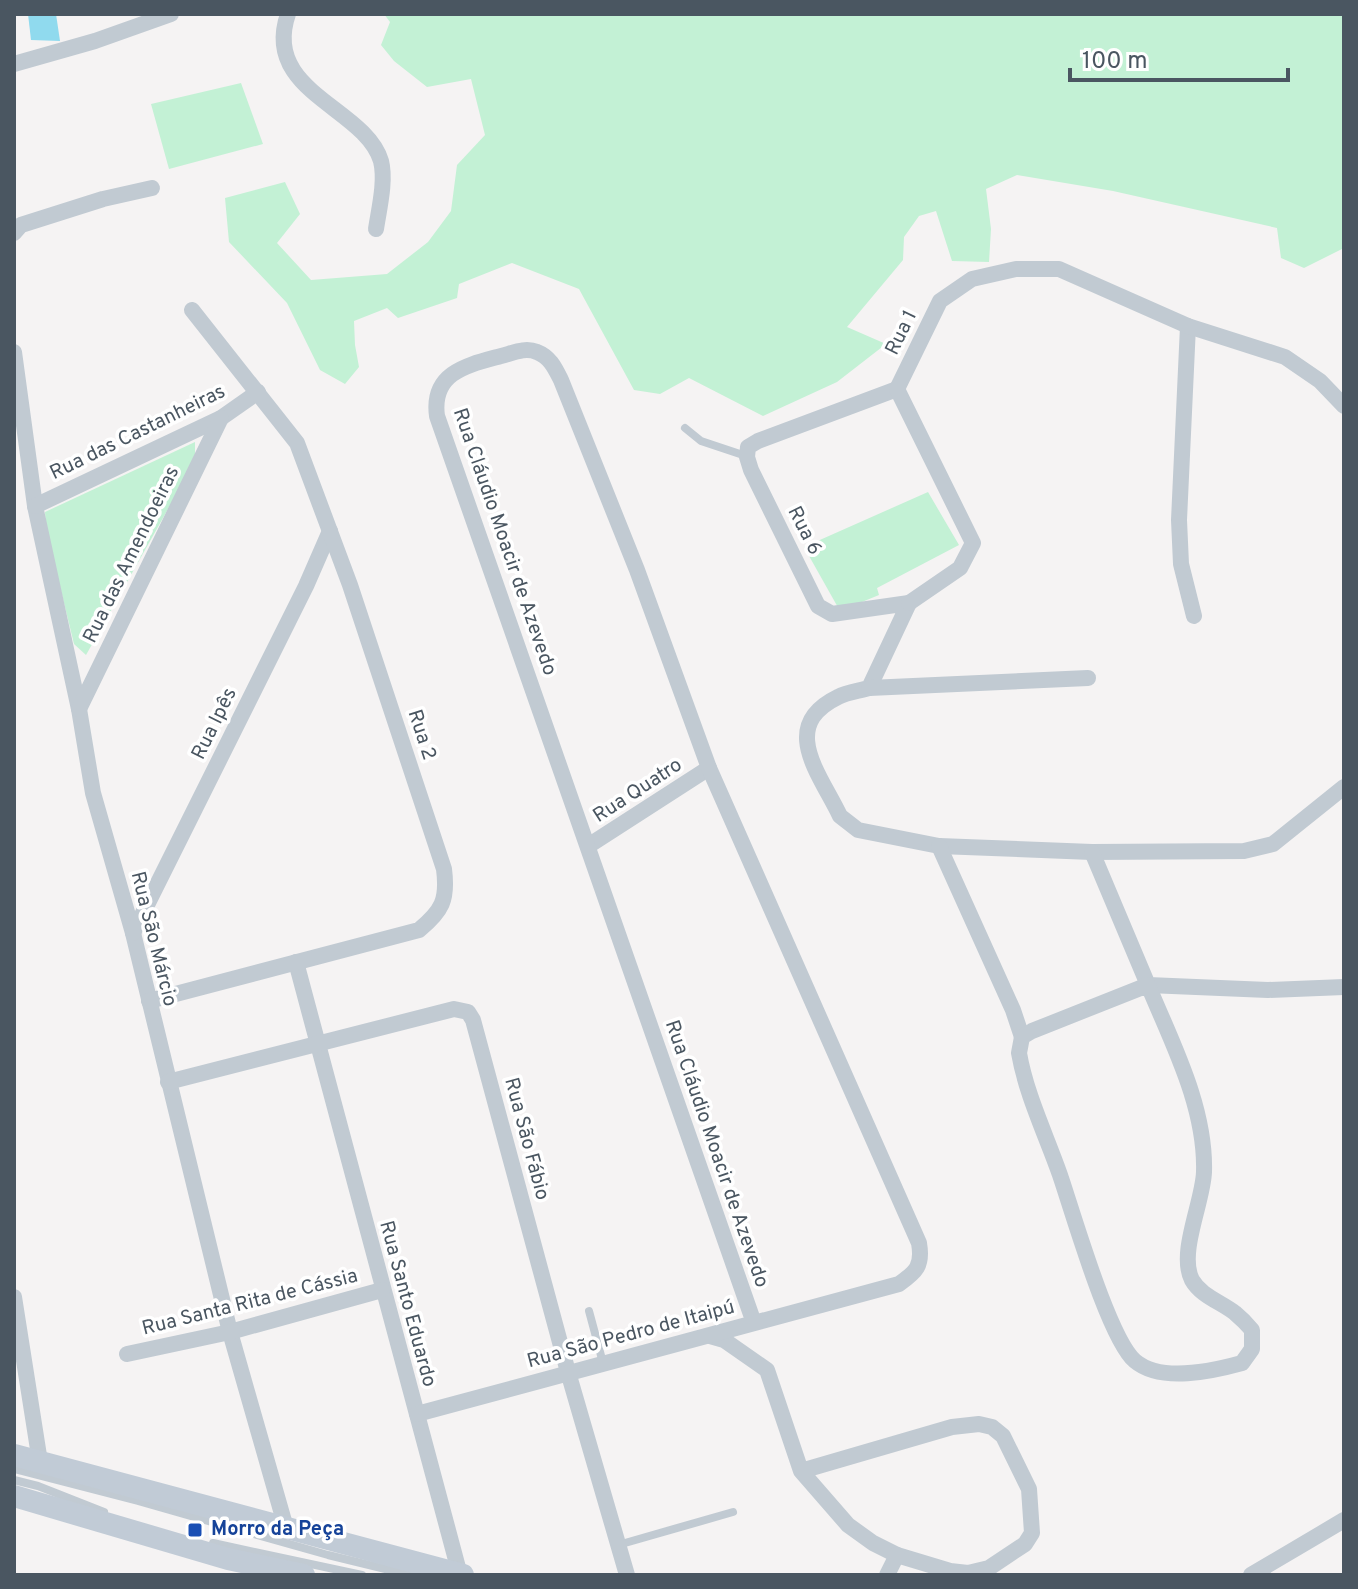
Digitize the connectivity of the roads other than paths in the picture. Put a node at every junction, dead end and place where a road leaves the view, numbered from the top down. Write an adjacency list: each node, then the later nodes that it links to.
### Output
1 (171, 14): 3 (street)
2 (288, 14): 6 (street)
3 (144, 19): 4 (street)
4 (14, 64)
5 (152, 188): 7 (street)
6 (376, 229)
7 (14, 233)
8 (192, 310): 12 (street, Rua 2)
9 (1188, 326): 11 (street, Rua 1); 13 (street, Rua 1); 20 (street)
10 (14, 352): 17 (street, Rua São Márcio)
11 (897, 389): 16 (street); 19 (street)
12 (258, 392): 14 (street, Rua das Castanheiras); 18 (street, Rua 2)
13 (1344, 406)
14 (221, 418): 17 (street, Rua das Castanheiras); 23 (street, Rua das Amendoeiras)
15 (685, 428): 16 (lane)
16 (747, 457): 19 (street, Rua 6)
17 (35, 506): 23 (street, Rua São Márcio)
18 (330, 531): 29 (street, Rua Ipês); 30 (street, Rua 2)
19 (909, 603): 22 (street)
20 (1194, 616)
21 (1088, 678): 22 (street)
22 (869, 688): 27 (street)
23 (79, 709): 29 (street, Rua São Márcio)
24 (709, 768): 26 (street, Rua Quatro); 26 (street, Rua Cláudio Moacir de Azevedo); 37 (street, Rua Cláudio Moacir de Azevedo)
25 (1344, 787): 28 (street)
26 (588, 846): 41 (street, Rua Cláudio Moacir de Azevedo)
27 (939, 846): 28 (street); 34 (street)
28 (1092, 852): 31 (street)
29 (133, 933): 33 (street, Rua São Márcio)
30 (296, 962): 33 (street, Rua 2); 35 (street, Rua Santo Eduardo)
31 (1148, 985): 32 (street); 34 (street); 34 (street)
32 (1344, 987)
33 (149, 1001): 36 (street, Rua São Márcio)
34 (1022, 1037)
35 (316, 1043): 36 (street, Rua São Fábio); 38 (street, Rua Santo Eduardo); 46 (street, Rua São Fábio)
36 (168, 1082): 42 (street, Rua São Márcio)
37 (919, 1243): 41 (street, Rua São Pedro de Itaipú)
38 (382, 1290): 42 (street, Rua Santa Rita de Cássia); 47 (street, Rua Santo Eduardo)
39 (14, 1297): 49 (street)
40 (589, 1311): 45 (lane)
41 (754, 1323): 43 (street, Rua São Pedro de Itaipú)
42 (230, 1332): 44 (street, Rua Santa Rita de Cássia); 56 (street, Rua São Márcio)
43 (710, 1336): 45 (street, Rua São Pedro de Itaipú); 51 (street)
44 (127, 1354)
45 (603, 1363): 46 (street, Rua São Pedro de Itaipú)
46 (568, 1372): 47 (street, Rua São Pedro de Itaipú); 57 (street, Rua São Fábio)
47 (417, 1414): 62 (street, Rua Santo Eduardo)
48 (14, 1455): 49 (main road)
49 (40, 1462): 56 (main road)
50 (14, 1469): 61 (lane)
51 (801, 1471): 58 (street); 58 (street)
52 (14, 1480): 60 (lane)
53 (14, 1496): 59 (main road)
54 (733, 1512): 57 (lane)
55 (1344, 1520): 65 (street)
56 (286, 1528): 62 (main road)
57 (618, 1545): 63 (street, Rua São Fábio)
58 (897, 1555): 64 (street)
59 (304, 1575)
60 (362, 1575)
61 (410, 1575)
62 (461, 1575)
63 (627, 1575)
64 (887, 1575)
65 (1251, 1575)

